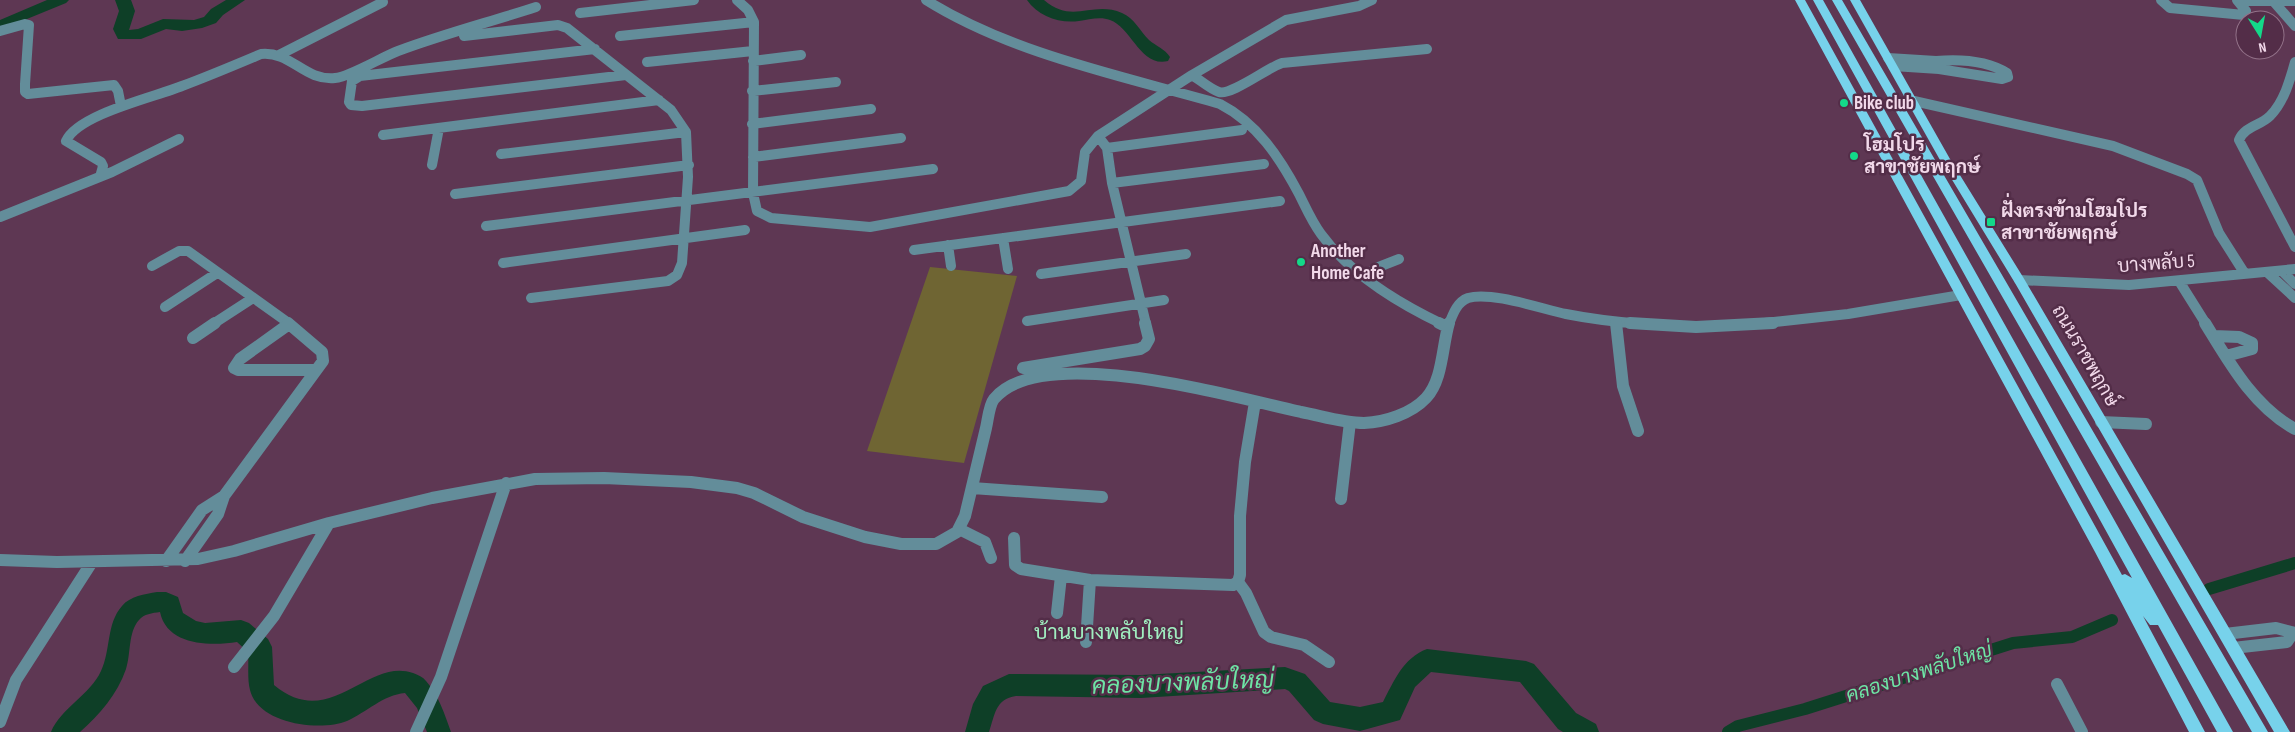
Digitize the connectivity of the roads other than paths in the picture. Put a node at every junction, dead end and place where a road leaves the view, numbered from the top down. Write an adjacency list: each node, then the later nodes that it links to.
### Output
1 (382, 0): 25 (street)
2 (694, 0): 17 (street)
3 (737, 0): 18 (street)
4 (926, 0): 35 (street)
5 (1357, 0): 16 (street)
6 (1372, 0): 16 (street)
7 (1800, 0): 90 (main road)
8 (1818, 0): 135 (main road)
9 (1837, 0): 72 (main road, ถนนราชพฤกษ์)
10 (1855, 0): 29 (main road, ถนนราชพฤกษ์)
11 (2160, 0): 12 (street)
12 (2237, 1): 14 (street)
13 (2295, 1): 14 (street)
14 (2274, 2): 19 (street)
15 (536, 7): 25 (street)
16 (1325, 12): 33 (street)
17 (580, 13)
18 (754, 22): 22 (street); 27 (street)
19 (2295, 26)
20 (0, 31): 39 (street)
21 (460, 36): 23 (street)
22 (620, 36)
23 (595, 49): 32 (street); 32 (street)
24 (1427, 49): 33 (street)
25 (279, 55): 39 (street)
26 (801, 55): 27 (street)
27 (753, 56): 28 (street); 36 (street)
28 (647, 62)
29 (1891, 62): 31 (street); 38 (main road, ถนนราชพฤกษ์)
30 (2295, 62): 66 (street)
31 (1938, 65): 31 (street)
32 (626, 75): 37 (street)
33 (1196, 77): 35 (street)
34 (836, 82): 36 (street)
35 (1169, 90): 48 (street); 86 (street)
36 (752, 91): 41 (street)
37 (659, 100): 42 (street); 44 (street)
38 (1914, 102): 51 (main road, ถนนราชพฤกษ์); 85 (street)
39 (121, 106): 56 (street)
40 (871, 109): 41 (street)
41 (752, 124): 50 (street)
42 (439, 128): 45 (street); 53 (street)
43 (1242, 130): 48 (street)
44 (686, 132): 49 (street); 54 (street)
45 (383, 135)
46 (902, 138): 50 (street)
47 (179, 139): 56 (street)
48 (1100, 142): 57 (street); 58 (street)
49 (501, 154)
50 (752, 157): 58 (street)
51 (1945, 160): 72 (main road); 87 (main road, ถนนราชพฤกษ์)
52 (1264, 164): 57 (street)
53 (432, 165)
54 (689, 165): 59 (street); 60 (street)
55 (932, 169): 58 (street)
56 (100, 177): 62 (street)
57 (1112, 183): 63 (street)
58 (753, 193): 60 (street)
59 (455, 194)
60 (686, 201): 64 (street); 68 (street)
61 (1280, 201): 63 (street)
62 (0, 217)
63 (1121, 222): 67 (street); 75 (street)
64 (486, 226)
65 (745, 230): 68 (street)
66 (2291, 232): 70 (street)
67 (1003, 238): 69 (street); 79 (street)
68 (684, 239): 76 (street); 92 (street)
69 (948, 245): 71 (street); 78 (street)
70 (2295, 248)
71 (914, 250)
72 (1982, 252): 120 (main road, ถนนราชพฤกษ์)
73 (1186, 254): 75 (street)
74 (1399, 259): 86 (street)
75 (1130, 262): 84 (street); 95 (street)
76 (503, 263)
77 (152, 266): 82 (street)
78 (951, 266)
79 (1008, 269)
80 (2295, 269): 81 (street, บางพลับ 5)
81 (2282, 271): 83 (street, บางพลับ 5); 89 (street)
82 (217, 273): 91 (street); 96 (street)
83 (2268, 273): 85 (street, บางพลับ 5); 93 (street)
84 (1041, 274)
85 (2245, 274): 88 (street, บางพลับ 5)
86 (1366, 276): 100 (street)
87 (2019, 280): 88 (street, บางพลับ 5); 108 (main road, ถนนราชพฤกษ์)
88 (2180, 281): 101 (street)
89 (2295, 284)
90 (1961, 295): 98 (street); 121 (main road)
91 (253, 298): 99 (street); 102 (street)
92 (530, 298)
93 (2295, 298)
94 (1164, 300): 95 (street)
95 (1140, 304): 97 (street); 104 (street)
96 (165, 307)
97 (1027, 321)
98 (1616, 322): 100 (street); 111 (street)
99 (289, 324): 105 (street); 105 (street)
100 (1447, 327): 107 (street)
101 (2214, 336): 103 (street); 103 (street)
102 (194, 338)
103 (2226, 356): 110 (street)
104 (1023, 368)
105 (316, 370): 114 (street)
106 (1255, 402): 107 (street); 113 (street); 129 (street)
107 (1350, 422): 116 (street)
108 (2101, 422): 109 (street); 131 (main road, ถนนราชพฤกษ์)
109 (2146, 424)
110 (2295, 429)
111 (1638, 431)
112 (506, 483): 117 (street); 118 (street); 140 (street)
113 (972, 488): 115 (street); 118 (street)
114 (224, 496): 124 (street); 125 (street)
115 (1102, 497)
116 (1341, 499)
117 (330, 523): 125 (street); 137 (street)
118 (960, 529): 122 (street)
119 (1014, 538): 127 (street)
120 (2154, 547): 131 (main road); 144 (main road, ถนนราชพฤกษ์)
121 (2100, 548): 135 (main road); 142 (main road)
122 (991, 558)
123 (0, 560): 126 (street)
124 (166, 561): 125 (street); 126 (street)
125 (185, 561)
126 (92, 562): 139 (street)
127 (1060, 576): 128 (street); 130 (street)
128 (1090, 580): 129 (street); 133 (street)
129 (1238, 582): 136 (street)
130 (1057, 612)
131 (2221, 629): 132 (street); 134 (main road, ถนนราชพฤกษ์)
132 (2294, 633): 134 (street)
133 (1086, 642)
134 (2233, 648): 145 (main road, ถนนราชพฤกษ์)
135 (2184, 658): 143 (main road)
136 (1329, 662)
137 (234, 667)
138 (2057, 684): 141 (street)
139 (0, 722)
140 (418, 729)
141 (2082, 732)
142 (2197, 732)
143 (2225, 732)
144 (2260, 732)
145 (2282, 732)

